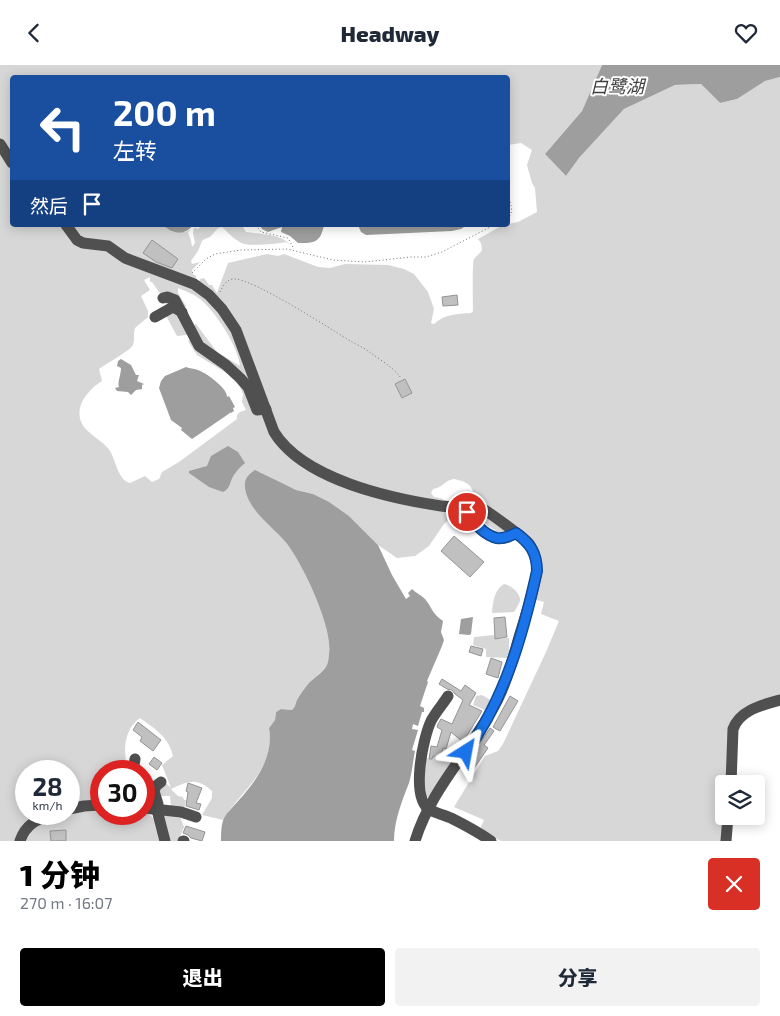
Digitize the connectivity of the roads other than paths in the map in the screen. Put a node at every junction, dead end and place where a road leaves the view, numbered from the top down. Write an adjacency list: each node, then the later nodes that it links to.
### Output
1 (0, 144): 2 (street)
2 (10, 160)
3 (68, 227): 4 (street)
4 (173, 276): 5 (street); 7 (street)
5 (182, 312): 6 (street); 7 (street)
6 (155, 317)
7 (266, 409): 8 (street)
8 (466, 506): 9 (street); 9 (street)
9 (516, 533): 18 (street)
10 (448, 696): 18 (street)
11 (780, 700): 12 (street)
12 (731, 775)
13 (161, 782): 14 (street)
14 (155, 788)
15 (155, 794): 16 (street)
16 (155, 805)
17 (155, 808): 19 (street)
18 (428, 809): 25 (street); 26 (street)
19 (196, 817)
20 (155, 818): 24 (street)
21 (30, 825): 23 (street)
22 (727, 825): 27 (street)
23 (20, 841)
24 (165, 841)
25 (415, 841)
26 (491, 841)
27 (726, 841)

